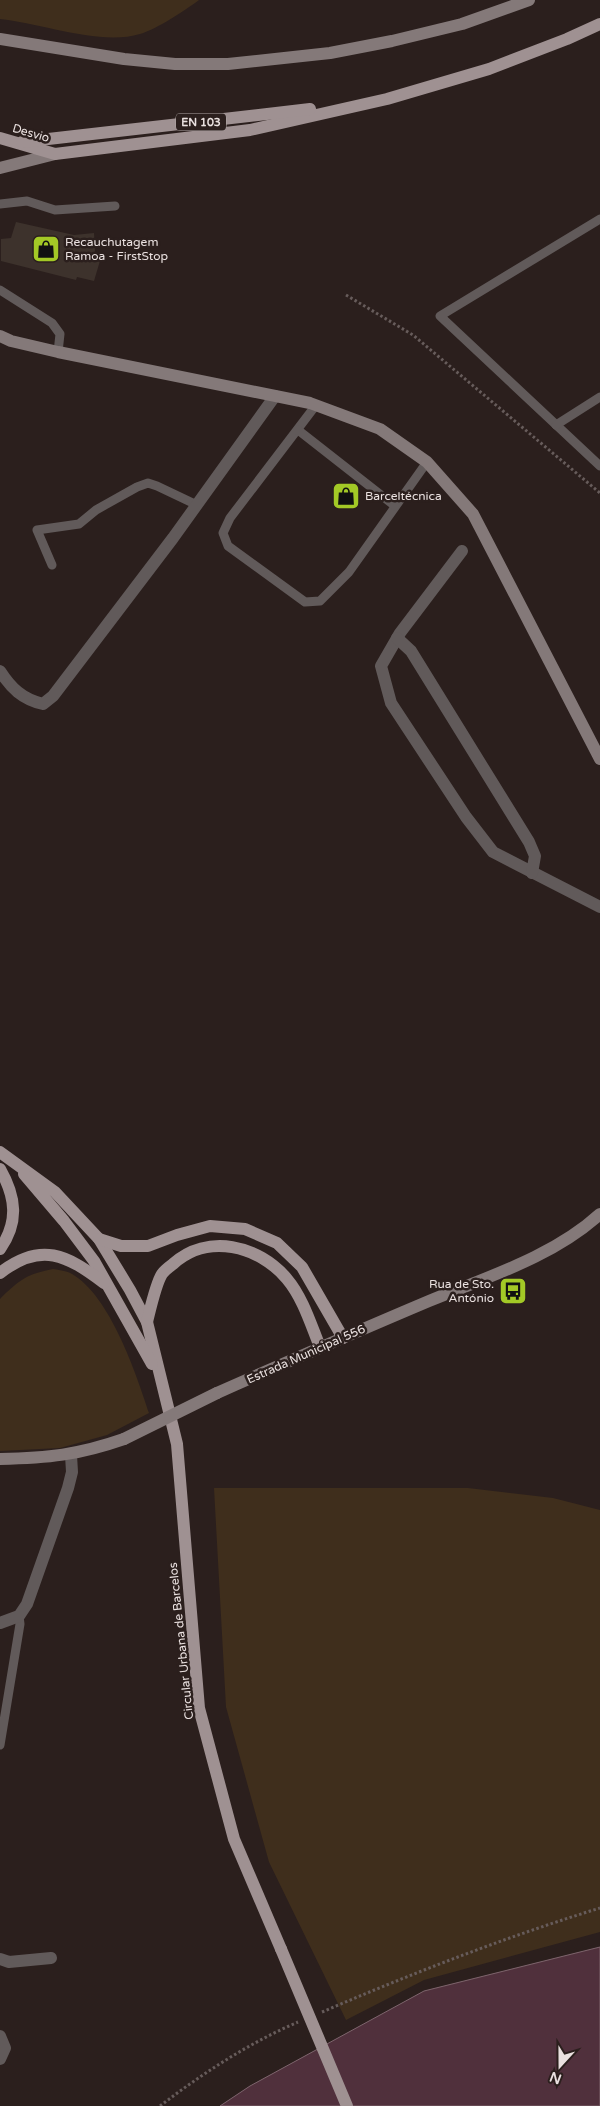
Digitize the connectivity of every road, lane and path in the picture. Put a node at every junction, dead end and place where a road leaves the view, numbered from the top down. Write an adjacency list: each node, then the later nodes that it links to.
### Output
1 (529, 0): 3 (main road)
2 (600, 24): 4 (main road, EN 103)
3 (0, 39)
4 (387, 99): 6 (main road, EN 103); 7 (main road, EN 103)
5 (0, 138): 6 (main road, Desvio / Desvio)
6 (14, 143): 7 (main road, Desvio / Desvio)
7 (55, 154): 8 (main road)
8 (0, 168)
9 (0, 204): 10 (lane)
10 (115, 206)
11 (600, 219): 19 (lane)
12 (0, 290): 15 (lane)
13 (346, 296): 23 (path)
14 (0, 336): 15 (main road)
15 (58, 352): 16 (main road)
16 (275, 396): 18 (main road); 24 (street)
17 (600, 397): 19 (lane)
18 (316, 405): 20 (lane); 21 (main road)
19 (556, 425): 22 (lane)
20 (298, 430): 25 (lane); 25 (lane)
21 (427, 462): 25 (lane); 30 (main road)
22 (600, 466)
23 (600, 493)
24 (197, 505): 27 (lane); 29 (street)
25 (395, 506)
26 (462, 551): 28 (street)
27 (52, 565)
28 (397, 638): 31 (street); 31 (street)
29 (0, 671)
30 (600, 760)
31 (532, 872): 32 (street)
32 (600, 907)
33 (0, 1152): 34 (main road)
34 (12, 1161): 37 (main road, Circular Urbana de Barcelos); 40 (main road, Circular Urbana de Barcelos)
35 (0, 1169): 38 (main road)
36 (600, 1214): 42 (main road, Estrada Municipal 556)
37 (99, 1240): 41 (main road, Circular Urbana de Barcelos); 42 (main road)
38 (0, 1249)
39 (0, 1273): 40 (main road)
40 (109, 1286): 44 (main road, Circular Urbana de Barcelos)
41 (147, 1322): 43 (main road); 44 (main road, Circular Urbana de Barcelos)
42 (343, 1338): 43 (main road, Estrada Municipal 556)
43 (320, 1348): 45 (main road, Estrada Municipal 556, bridge)
44 (160, 1379): 58 (main road, Circular Urbana de Barcelos, bridge)
45 (70, 1455): 46 (main road, Estrada Municipal 556); 47 (street)
46 (0, 1460)
47 (19, 1616): 48 (street); 49 (lane)
48 (0, 1623)
49 (0, 1745)
50 (600, 1908): 53 (path)
51 (51, 1958): 52 (street)
52 (0, 1959)
53 (321, 2012)
54 (303, 2020): 57 (path)
55 (0, 2036): 56 (street)
56 (0, 2060)
57 (160, 2106)
58 (347, 2106)

